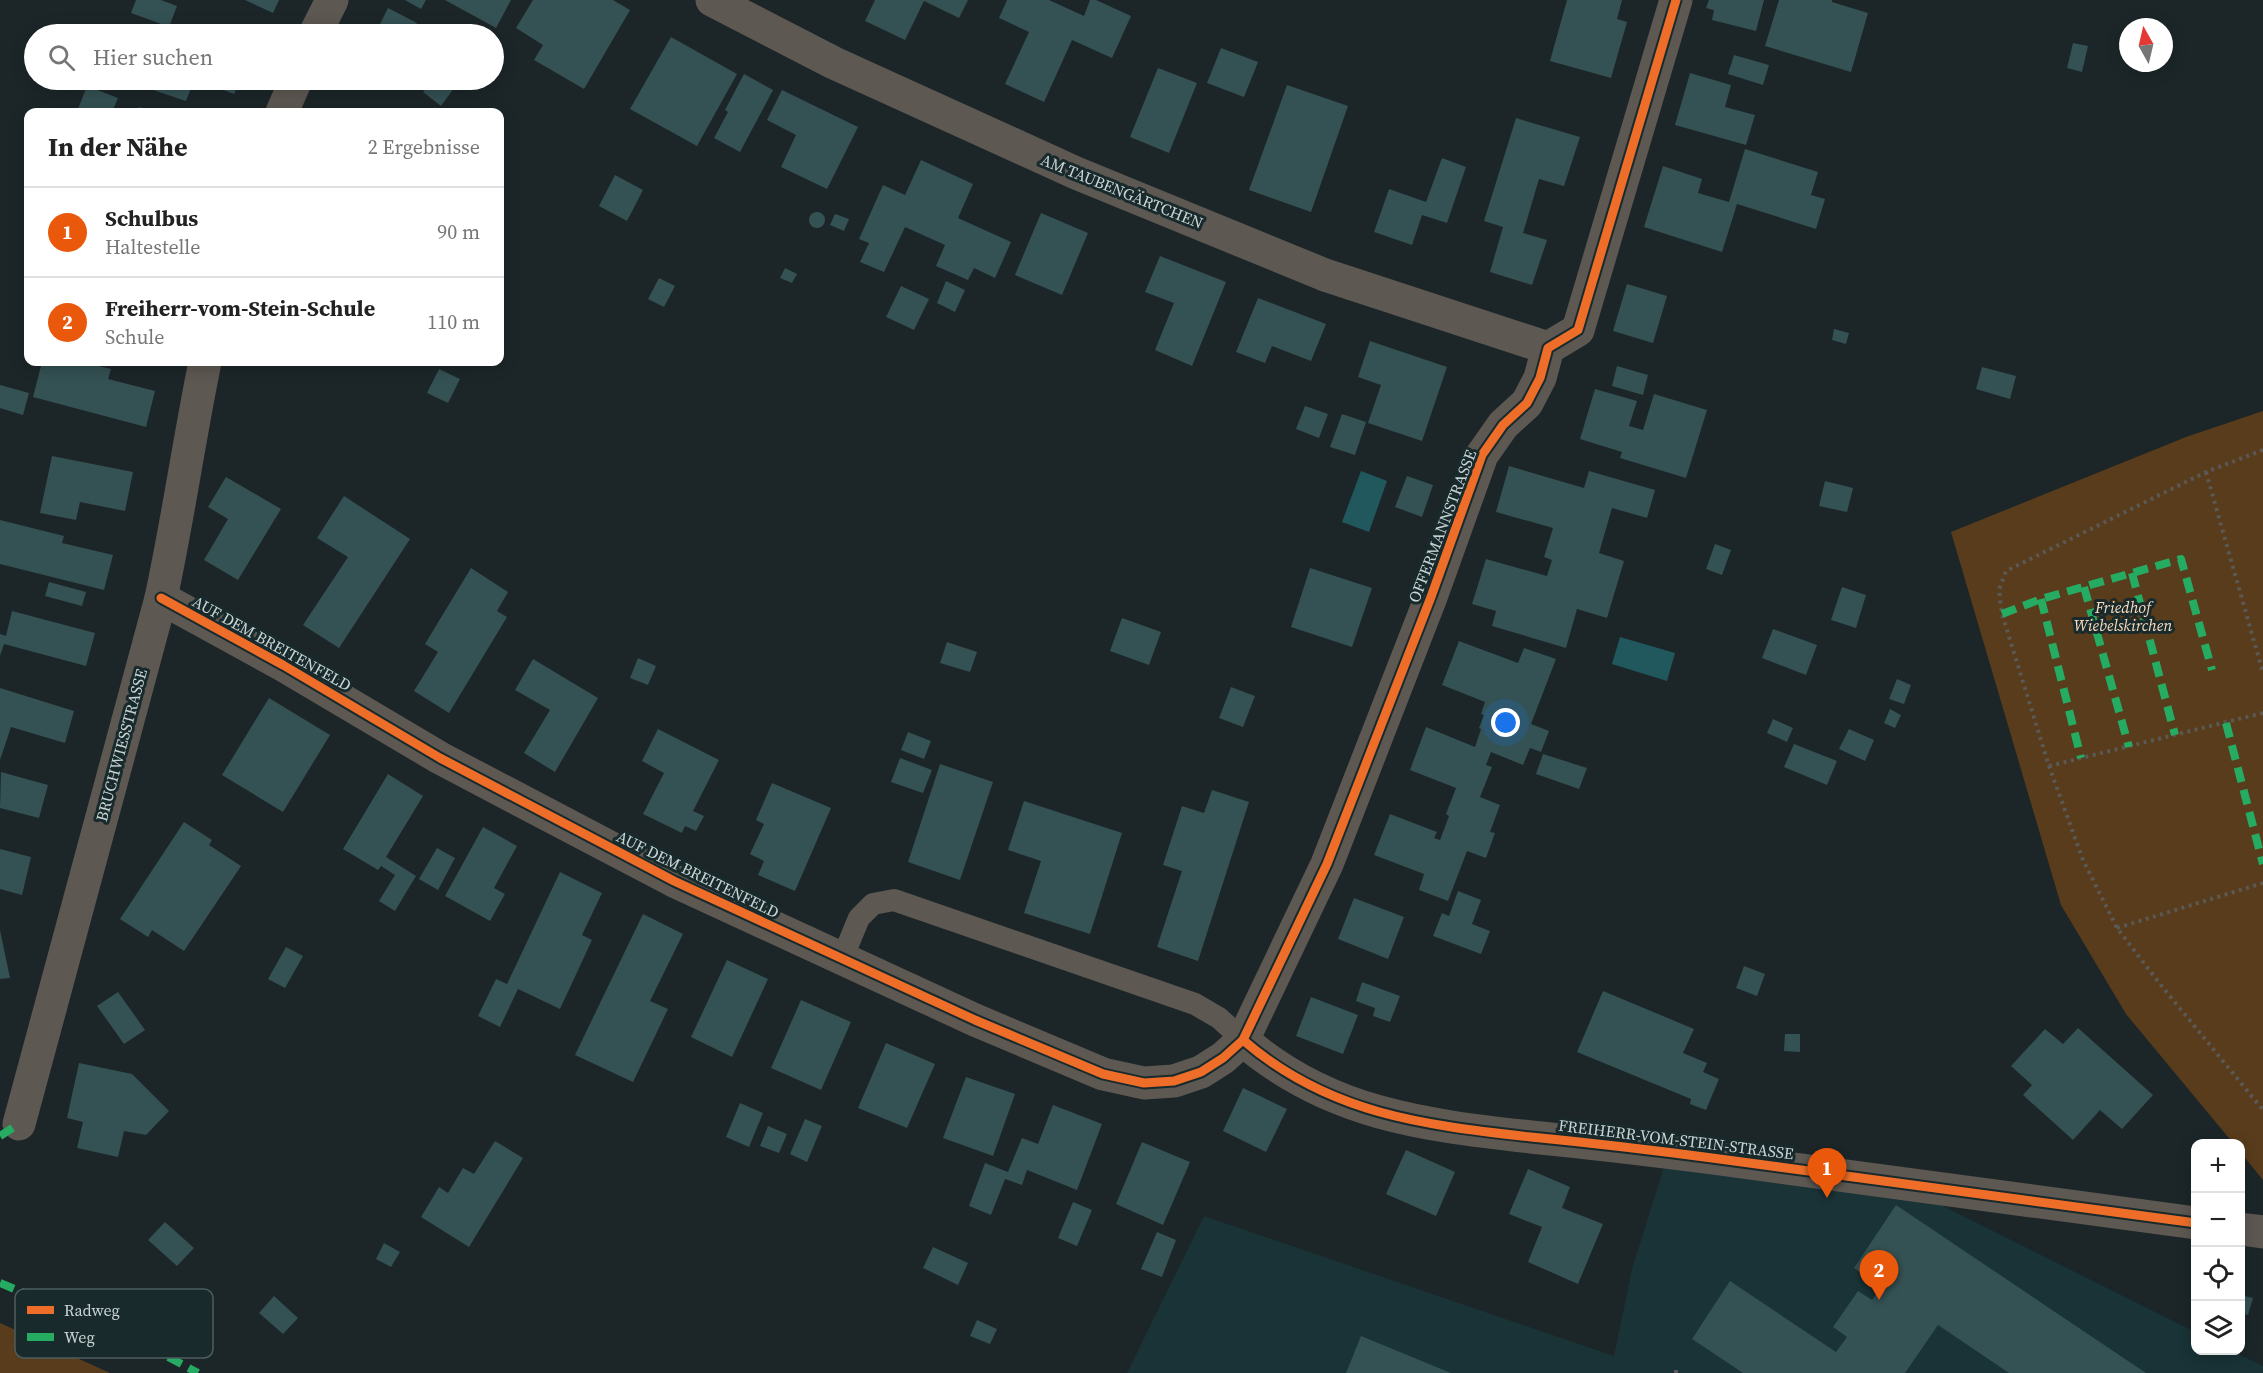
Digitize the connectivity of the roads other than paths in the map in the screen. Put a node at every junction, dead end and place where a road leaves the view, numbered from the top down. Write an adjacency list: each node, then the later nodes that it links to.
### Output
1 (332, 0): 4 (street)
2 (712, 0): 7 (street, AM TAUBENGÄRTCHEN)
3 (1676, 0): 7 (street)
4 (320, 24)
5 (292, 90): 6 (street)
6 (284, 108)
7 (1548, 348): 11 (street, OFFERMANNSTRASSE)
8 (204, 366): 9 (street, BRUCHWIESSTRASSE)
9 (161, 598): 10 (street, AUF DEM BREITENFELD); 12 (street, BRUCHWIESSTRASSE)
10 (842, 959): 11 (street, AUF DEM BREITENFELD); 11 (lane)
11 (1243, 1040): 13 (street, FREIHERR-VOM-STEIN-STRASSE)
12 (20, 1124)
13 (2191, 1222)
14 (2245, 1230): 15 (street)
15 (2263, 1232)

